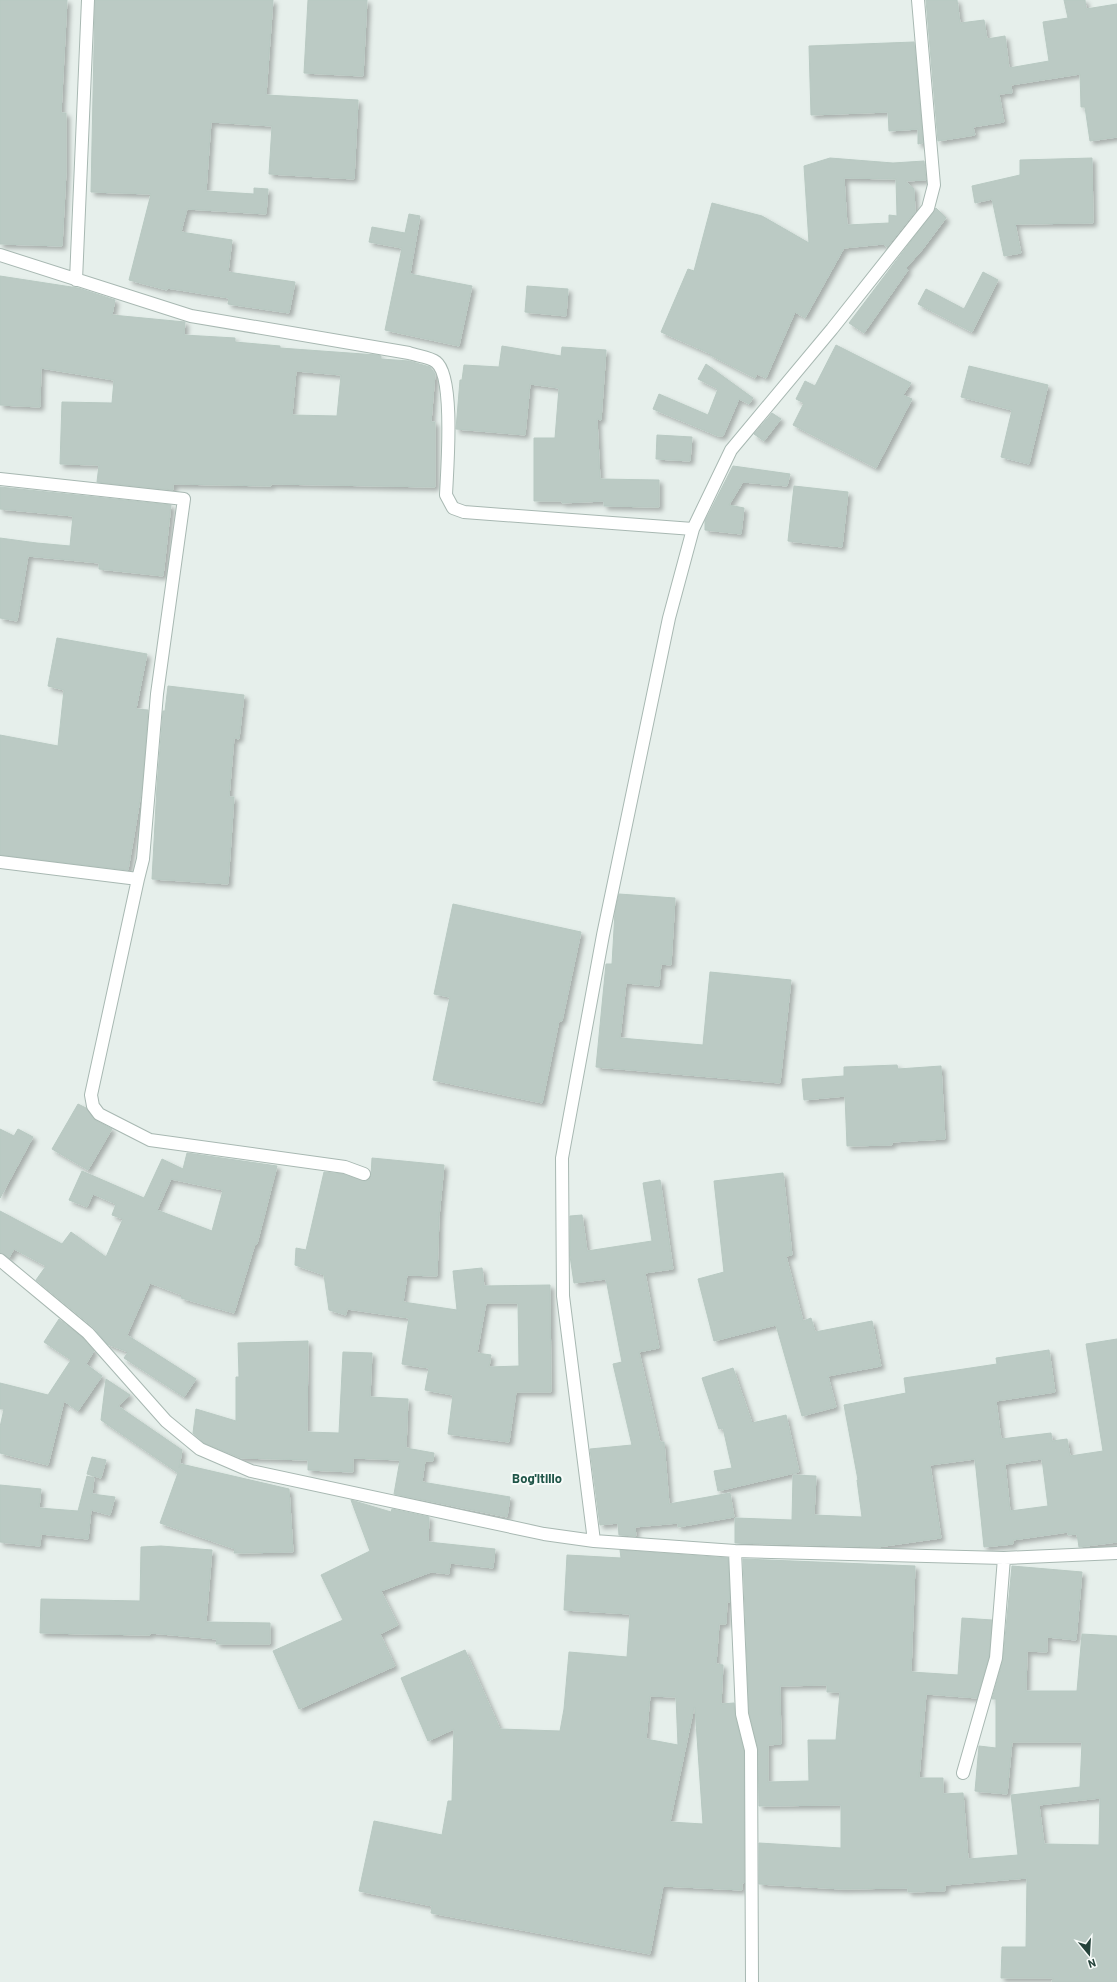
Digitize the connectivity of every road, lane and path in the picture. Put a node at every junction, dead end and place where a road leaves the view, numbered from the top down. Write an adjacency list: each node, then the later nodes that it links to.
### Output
1 (88, 0): 4 (street)
2 (918, 0): 6 (street)
3 (0, 256): 4 (street)
4 (76, 280): 6 (street)
5 (0, 479): 8 (street)
6 (693, 529): 11 (street)
7 (0, 862): 8 (street)
8 (138, 879): 9 (street)
9 (364, 1174)
10 (0, 1260): 11 (street)
11 (594, 1541): 12 (street)
12 (735, 1550): 14 (street); 16 (street)
13 (1117, 1553): 14 (street)
14 (1004, 1558): 15 (street)
15 (963, 1773)
16 (752, 1982)

